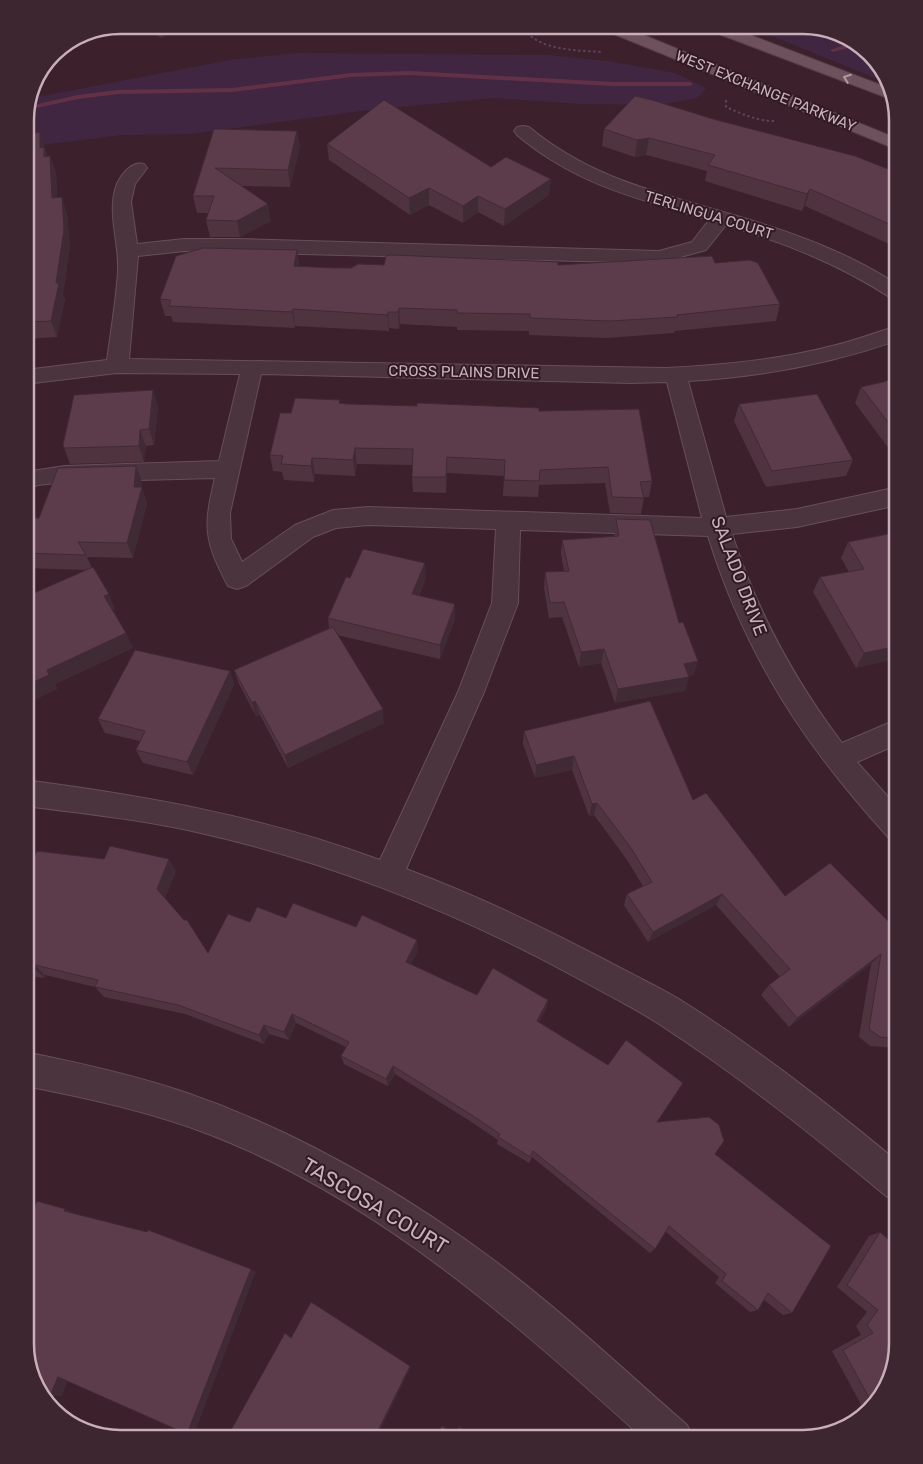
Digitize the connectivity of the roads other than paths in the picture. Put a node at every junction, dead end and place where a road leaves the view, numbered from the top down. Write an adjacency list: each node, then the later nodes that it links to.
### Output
1 (627, 34): 5 (main road, WEST EXCHANGE PARKWAY)
2 (732, 34): 3 (main road, one-way to 2)
3 (885, 93)
4 (523, 131): 7 (street, TERLINGUA COURT)
5 (889, 140)
6 (138, 168): 8 (street)
7 (721, 218): 8 (street); 9 (street, TERLINGUA COURT)
8 (128, 251): 11 (street)
9 (889, 288)
10 (889, 336): 13 (street, CROSS PLAINS DRIVE)
11 (117, 366): 12 (street, CROSS PLAINS DRIVE); 14 (street, CROSS PLAINS DRIVE)
12 (252, 367): 13 (street, CROSS PLAINS DRIVE); 15 (street)
13 (676, 375): 19 (street, SALADO DRIVE)
14 (34, 376)
15 (227, 469): 16 (street); 18 (street)
16 (34, 478)
17 (889, 498): 19 (street)
18 (508, 521): 19 (street); 24 (street)
19 (718, 527): 21 (street, SALADO DRIVE)
20 (889, 735): 21 (street)
21 (836, 758): 23 (street, SALADO DRIVE)
22 (34, 794): 24 (street)
23 (889, 818)
24 (388, 875): 26 (street)
25 (34, 1071): 27 (street, TASCOSA COURT)
26 (889, 1176)
27 (663, 1430)

